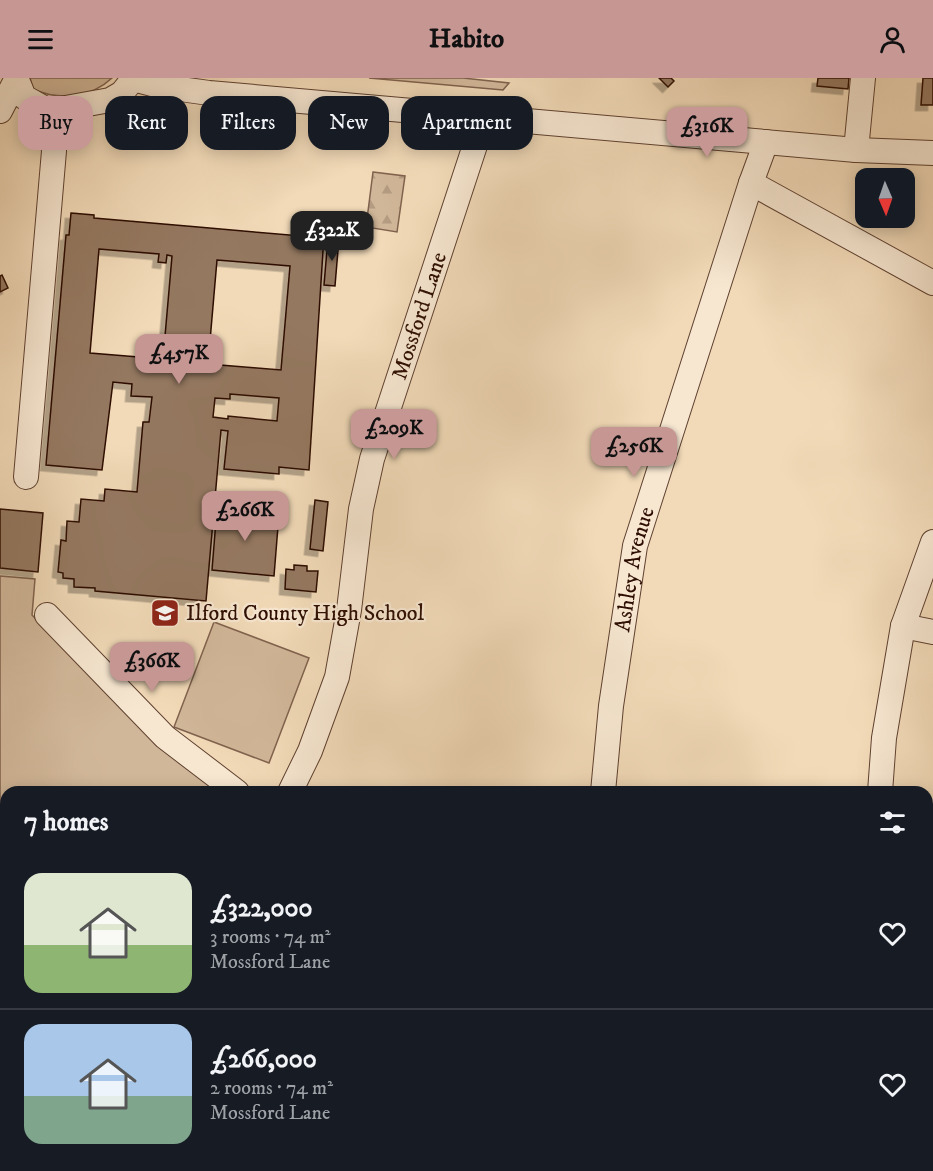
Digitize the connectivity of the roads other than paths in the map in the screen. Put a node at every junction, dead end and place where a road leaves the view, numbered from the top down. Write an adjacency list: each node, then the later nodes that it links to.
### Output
1 (134, 78): 5 (street); 6 (street)
2 (863, 78): 12 (street)
3 (17, 79): 4 (street); 7 (street)
4 (23, 96)
5 (93, 103)
6 (401, 110)
7 (0, 111)
8 (533, 122): 9 (street)
9 (766, 142): 12 (street); 14 (street, Ashley Avenue)
10 (54, 150): 16 (street)
11 (473, 150): 22 (street, Mossford Lane)
12 (856, 150): 13 (street)
13 (933, 153)
14 (751, 183): 15 (street); 23 (street, Ashley Avenue)
15 (933, 283)
16 (26, 477)
17 (933, 542): 19 (street)
18 (47, 615): 21 (street)
19 (903, 626): 20 (street); 24 (street)
20 (933, 633)
21 (229, 786)
22 (293, 786)
23 (604, 786)
24 (880, 786)

